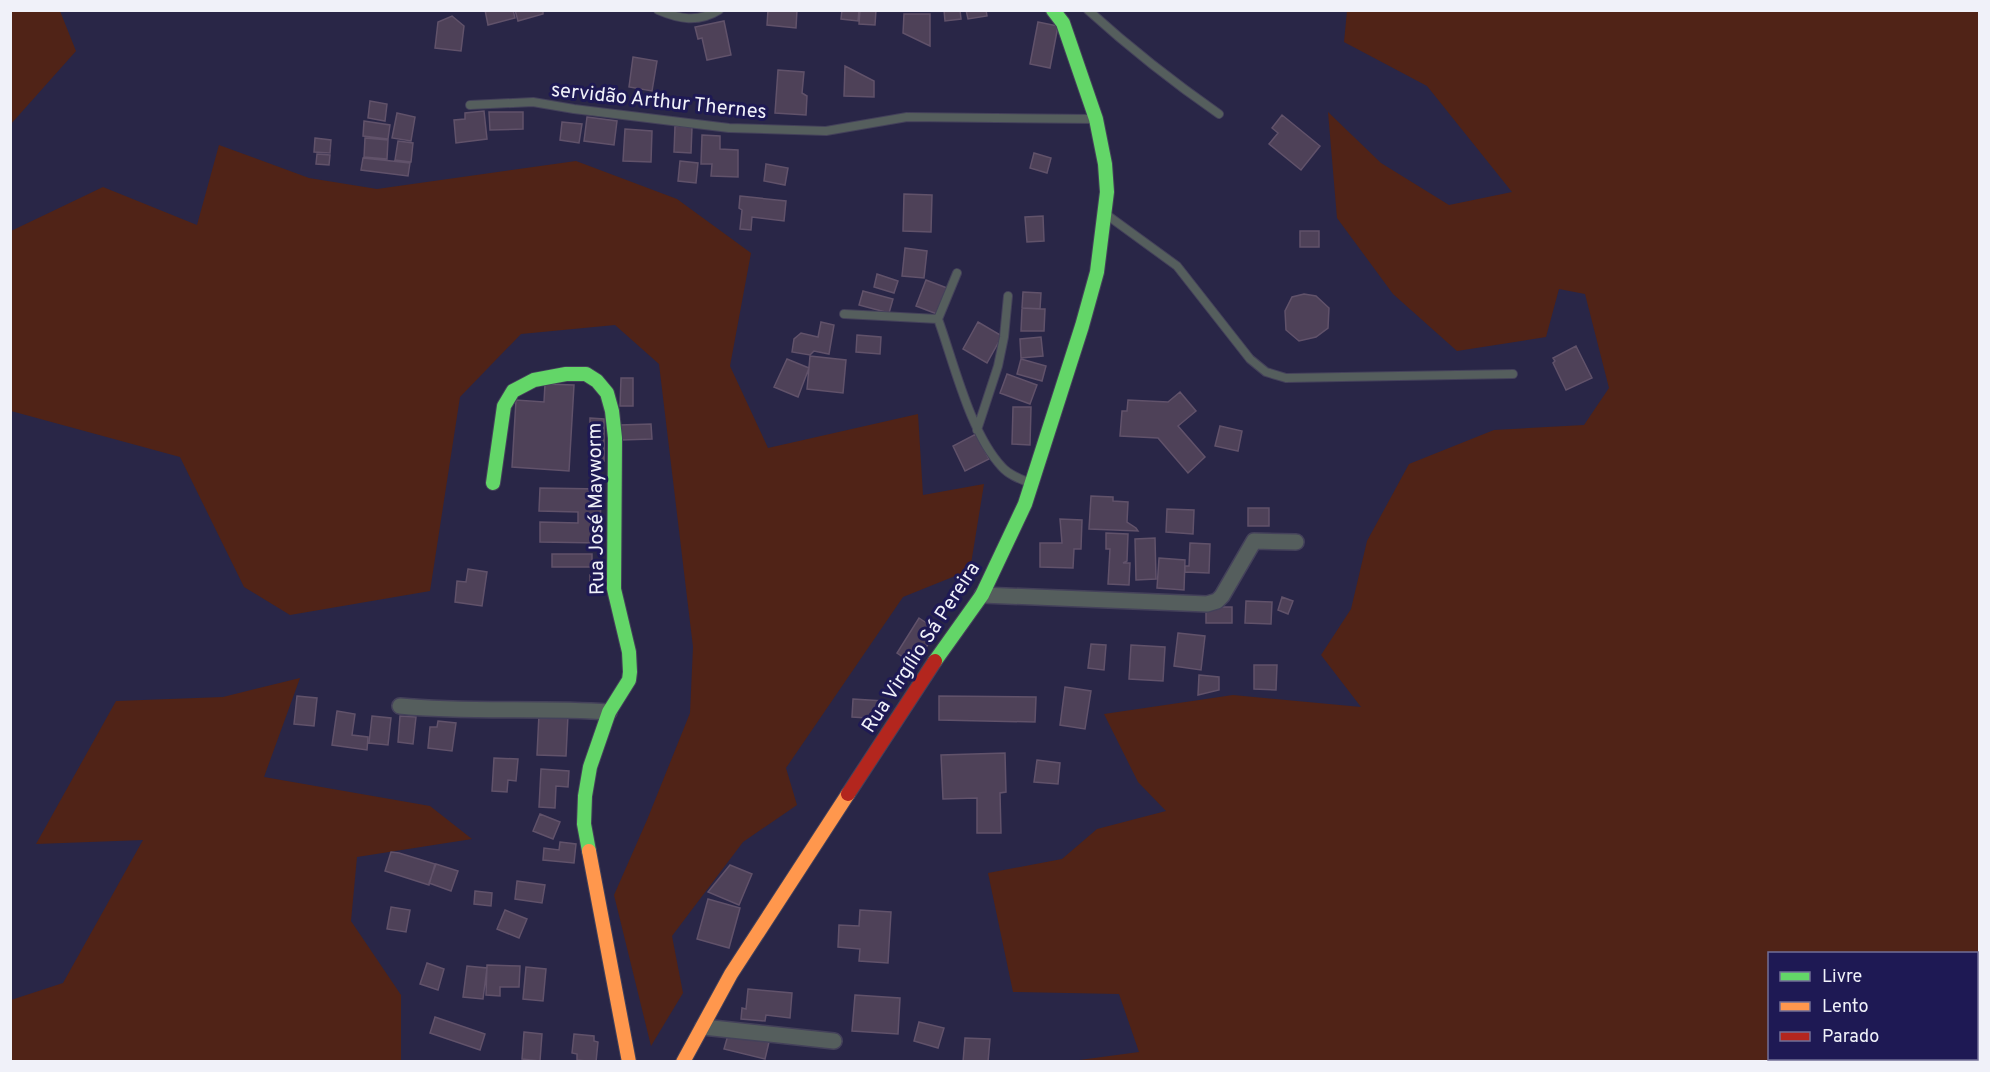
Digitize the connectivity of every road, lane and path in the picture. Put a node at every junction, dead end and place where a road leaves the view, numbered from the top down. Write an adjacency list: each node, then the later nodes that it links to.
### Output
1 (658, 10): 2 (lane)
2 (718, 10)
3 (1053, 10): 7 (street, Rua Virgílio Sá Pereira)
4 (1088, 10): 6 (lane)
5 (470, 105): 7 (lane, servidão Arthur Thernes)
6 (1219, 114)
7 (1095, 119): 8 (street, Rua Virgílio Sá Pereira)
8 (1106, 214): 13 (lane); 16 (street, Rua Virgílio Sá Pereira)
9 (957, 273): 12 (lane)
10 (1008, 296): 14 (lane)
11 (844, 314): 12 (lane)
12 (938, 319): 14 (lane)
13 (1513, 374)
14 (977, 430): 16 (lane)
15 (493, 483): 20 (street, Rua José Mayworm)
16 (1031, 484): 18 (street, Rua Virgílio Sá Pereira)
17 (1296, 542): 18 (street)
18 (982, 595): 21 (street, Rua Virgílio Sá Pereira)
19 (400, 706): 20 (street)
20 (609, 712): 23 (street, Rua José Mayworm)
21 (703, 1028): 22 (street); 24 (street, Rua Virgílio Sá Pereira)
22 (834, 1041)
23 (629, 1062)
24 (683, 1062)

